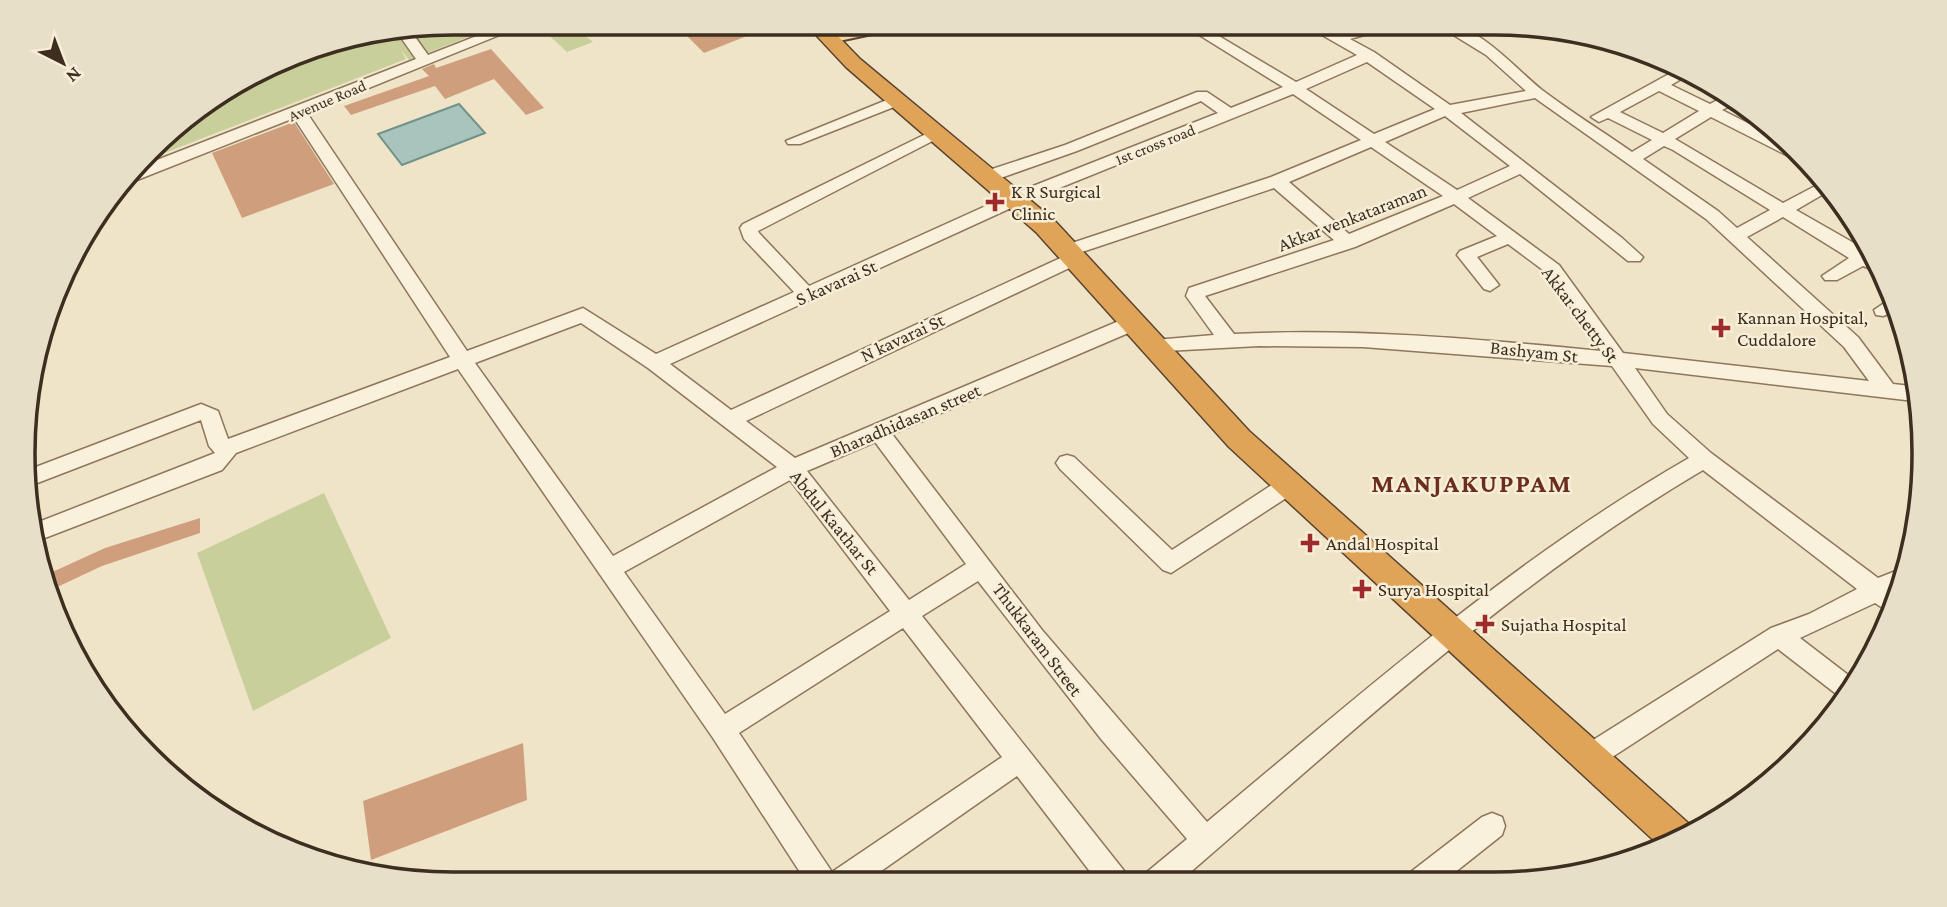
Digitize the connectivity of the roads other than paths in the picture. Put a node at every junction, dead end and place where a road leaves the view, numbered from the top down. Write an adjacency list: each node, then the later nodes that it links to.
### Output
1 (490, 35): 10 (street, Avenue Road)
2 (842, 35): 15 (highway)
3 (1207, 35): 13 (street, Akkar chetty St)
4 (1333, 35): 8 (street)
5 (1349, 35): 8 (street)
6 (1462, 35): 14 (street)
7 (409, 38): 10 (street)
8 (1339, 38): 9 (street)
9 (1369, 55): 13 (street, 1st cross road); 17 (street)
10 (424, 60): 19 (street, Avenue Road)
11 (1675, 76): 12 (street)
12 (1660, 85): 18 (street); 20 (street)
13 (1294, 88): 21 (street, 1st cross road); 26 (street, Akkar chetty St)
14 (1537, 93): 17 (street, N kavarai St); 22 (street)
15 (899, 100): 23 (highway); 25 (street)
16 (1722, 104): 18 (street)
17 (1446, 110): 26 (street, N kavarai St); 29 (street)
18 (1709, 111): 24 (street); 27 (street)
19 (299, 113): 30 (street, Avenue Road); 51 (street)
20 (1610, 113): 22 (street); 24 (street)
21 (1229, 114): 31 (street); 35 (street, 1st cross road)
22 (1581, 124): 28 (street)
23 (938, 134): 31 (highway); 46 (street)
24 (1663, 140): 28 (street); 36 (street)
25 (794, 141)
26 (1368, 141): 32 (street, N kavarai St); 34 (street, Akkar chetty St)
27 (1773, 143)
28 (1631, 159): 37 (street)
29 (1521, 167): 34 (street, Akkar venkataraman); 42 (street)
30 (146, 170)
31 (989, 176): 35 (highway)
32 (1278, 181): 39 (street); 40 (street, N kavarai St)
33 (1818, 190): 36 (street)
34 (1457, 198): 38 (street, Akkar chetty St); 39 (street, Akkar venkataraman)
35 (1016, 199): 40 (highway); 46 (street, S kavarai St)
36 (1782, 211): 37 (street); 41 (street)
37 (1736, 236): 53 (street)
38 (1510, 237): 45 (street); 50 (street, Akkar chetty St)
39 (1349, 243): 48 (street, Akkar venkataraman)
40 (1073, 254): 47 (highway); 55 (street, N kavarai St)
41 (1862, 256)
42 (1634, 257)
43 (1866, 262): 44 (street)
44 (1831, 276)
45 (1490, 285)
46 (807, 295): 52 (street, S kavarai St)
47 (1133, 323): 49 (highway); 56 (street, Bharadhidasan street)
48 (1227, 339): 49 (street, Bashyam St); 50 (street, Bashyam St)
49 (1154, 347): 62 (highway)
50 (1615, 359): 53 (street, Bashyam St); 58 (street, Akkar chetty St)
51 (465, 361): 52 (street, Abdul Kaathar St); 57 (street); 65 (street)
52 (655, 363): 55 (street, Abdul Kaathar St)
53 (1886, 390): 54 (street, Bashyam St)
54 (1907, 393)
55 (729, 420): 60 (street, Abdul Kaathar St)
56 (879, 432): 60 (street, Bharadhidasan street); 64 (street, Thukkaram Street)
57 (229, 447): 61 (street); 63 (street)
58 (1704, 459): 66 (street, Akkar chetty St); 68 (street)
59 (1067, 463): 62 (street)
60 (793, 468): 65 (street, Bharadhidasan street); 67 (street, Abdul Kaathar St)
61 (36, 476)
62 (1289, 485): 68 (highway)
63 (42, 530)
64 (982, 566): 67 (street); 76 (street, Thukkaram Street)
65 (608, 569): 71 (street)
66 (1886, 597): 69 (street)
67 (907, 614): 71 (street); 73 (street, Abdul Kaathar St)
68 (1452, 634): 72 (highway); 76 (street)
69 (1779, 635): 70 (street); 72 (street)
70 (1842, 685)
71 (722, 730): 77 (street)
72 (1591, 756): 75 (highway)
73 (1020, 759): 78 (street); 79 (street, Abdul Kaathar St)
74 (1492, 826): 81 (street)
75 (1673, 832)
76 (1205, 839): 80 (street)
77 (816, 872)
78 (856, 872)
79 (1107, 872)
80 (1168, 872)
81 (1433, 872)

